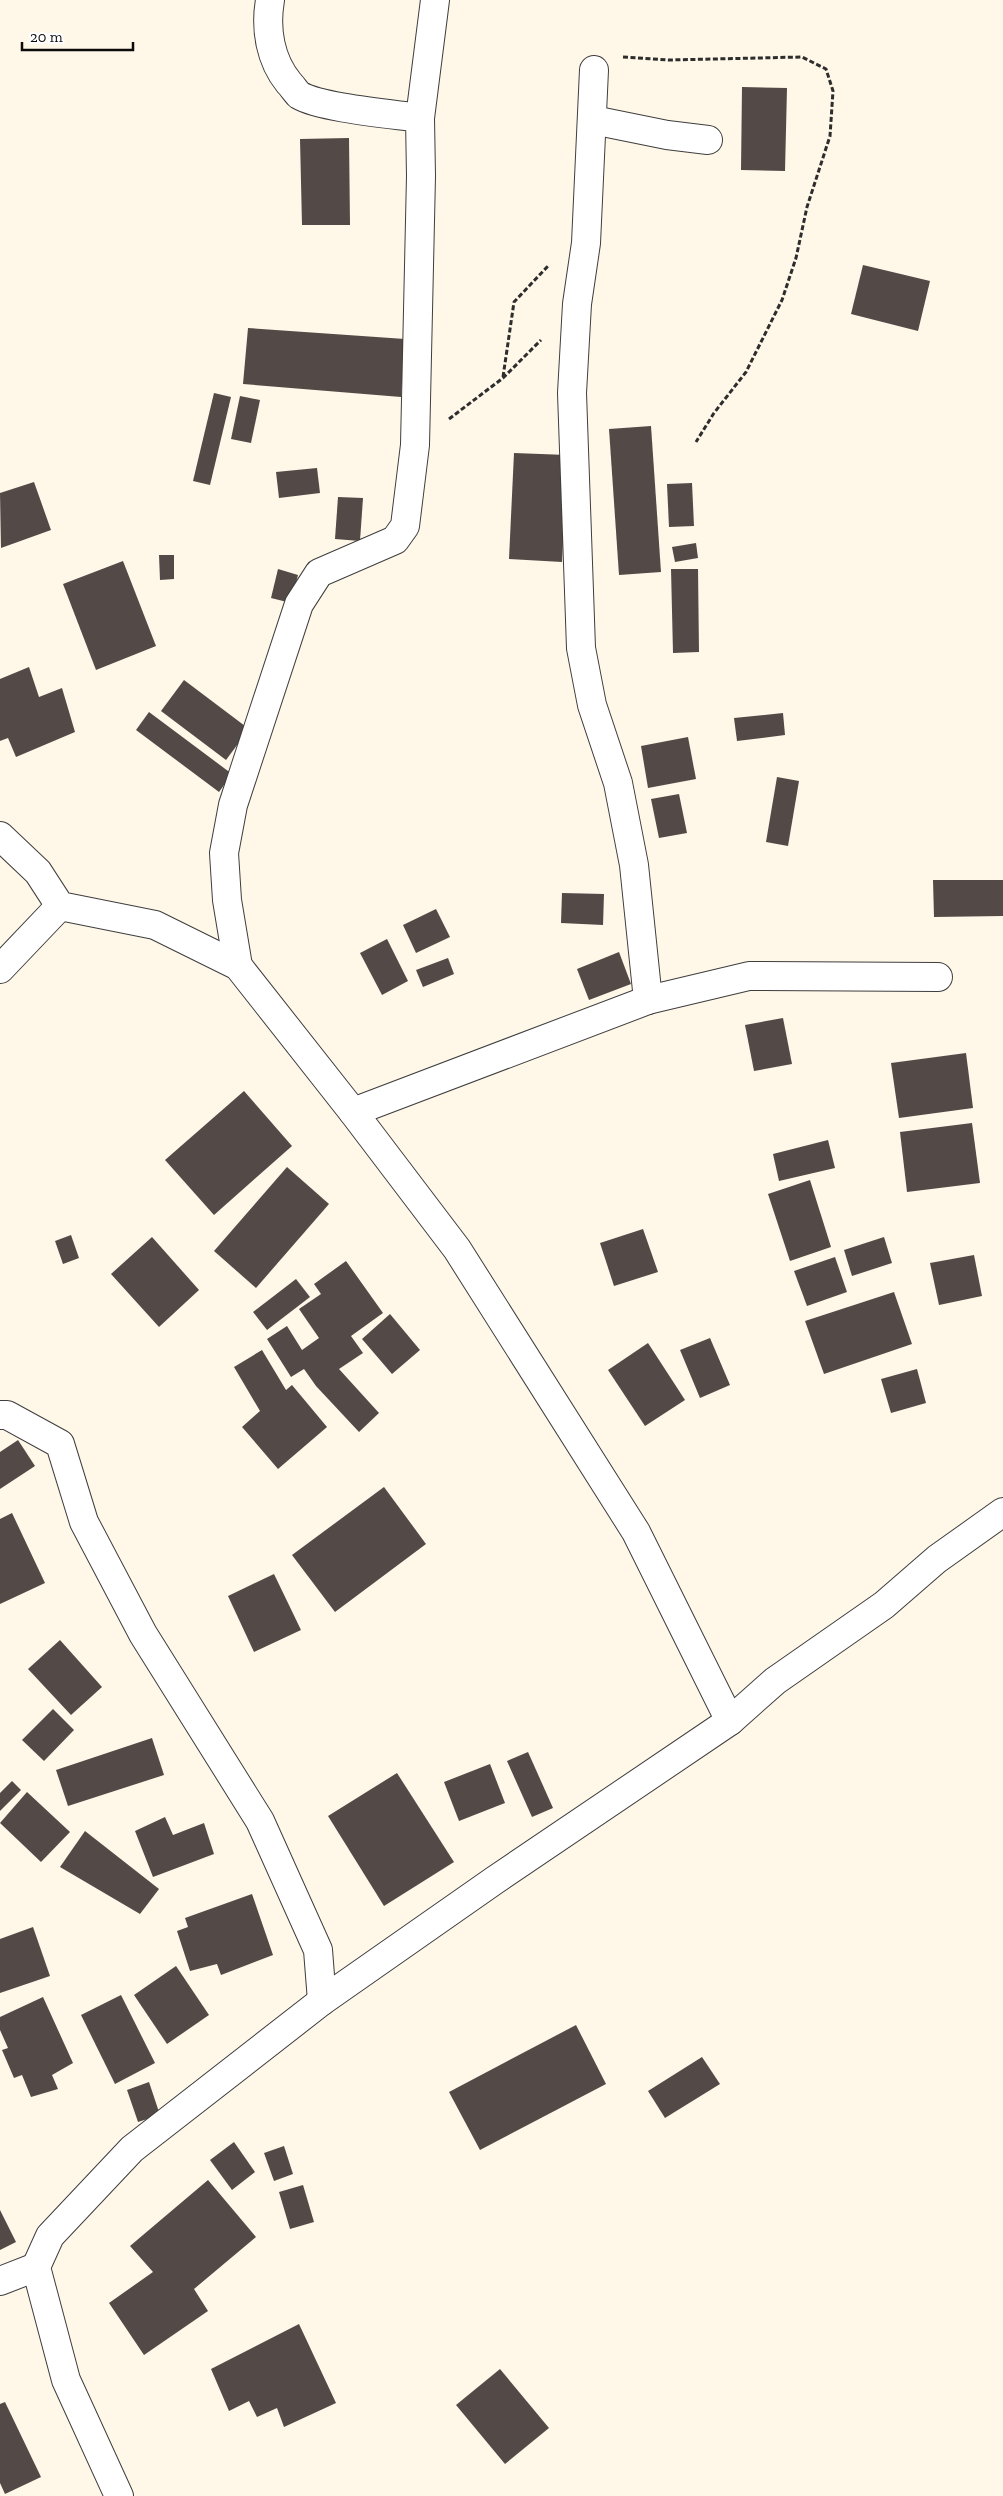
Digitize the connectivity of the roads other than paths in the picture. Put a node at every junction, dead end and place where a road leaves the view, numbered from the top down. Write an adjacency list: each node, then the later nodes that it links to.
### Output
1 (270, 0): 4 (street)
2 (435, 0): 4 (street)
3 (594, 70): 5 (street)
4 (420, 118): 9 (street)
5 (593, 120): 6 (street); 12 (street)
6 (708, 140)
7 (0, 836): 8 (street)
8 (60, 906): 9 (street); 10 (street)
9 (238, 966): 13 (street)
10 (0, 968)
11 (938, 977): 12 (street)
12 (648, 1000): 13 (street)
13 (353, 1112): 16 (street)
14 (0, 1415): 17 (street)
15 (1002, 1515): 16 (street)
16 (730, 1721): 17 (street)
17 (322, 2001): 18 (street)
18 (36, 2268): 19 (street); 20 (street)
19 (0, 2281)
20 (119, 2496)

